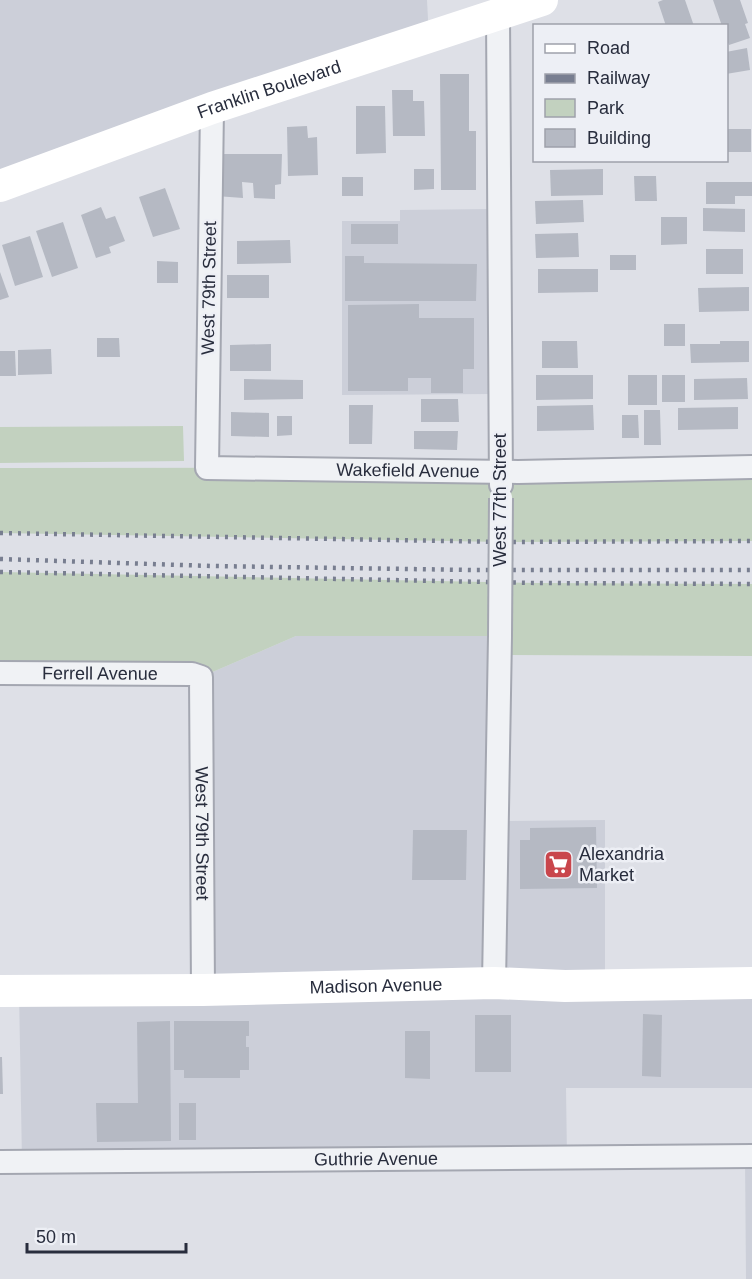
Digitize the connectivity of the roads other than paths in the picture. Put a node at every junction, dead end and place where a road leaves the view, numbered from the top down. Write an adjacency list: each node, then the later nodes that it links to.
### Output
1 (542, 0): 2 (street, Franklin Boulevard)
2 (498, 16): 3 (street, Franklin Boulevard); 7 (street, West 77th Street)
3 (212, 108): 4 (street, Franklin Boulevard); 6 (street, West 79th Street)
4 (0, 186)
5 (752, 467): 7 (street, Wakefield Avenue)
6 (207, 468): 7 (street, Wakefield Avenue)
7 (500, 472): 10 (street, West 77th Street, bridge)
8 (0, 673): 9 (street, Ferrell Avenue)
9 (201, 677): 12 (street, West 79th Street)
10 (494, 983): 11 (street, Madison Avenue); 12 (street, Madison Avenue)
11 (752, 983)
12 (203, 990): 13 (street, Madison Avenue)
13 (0, 991)
14 (752, 1156): 15 (street, Guthrie Avenue)
15 (0, 1162)

